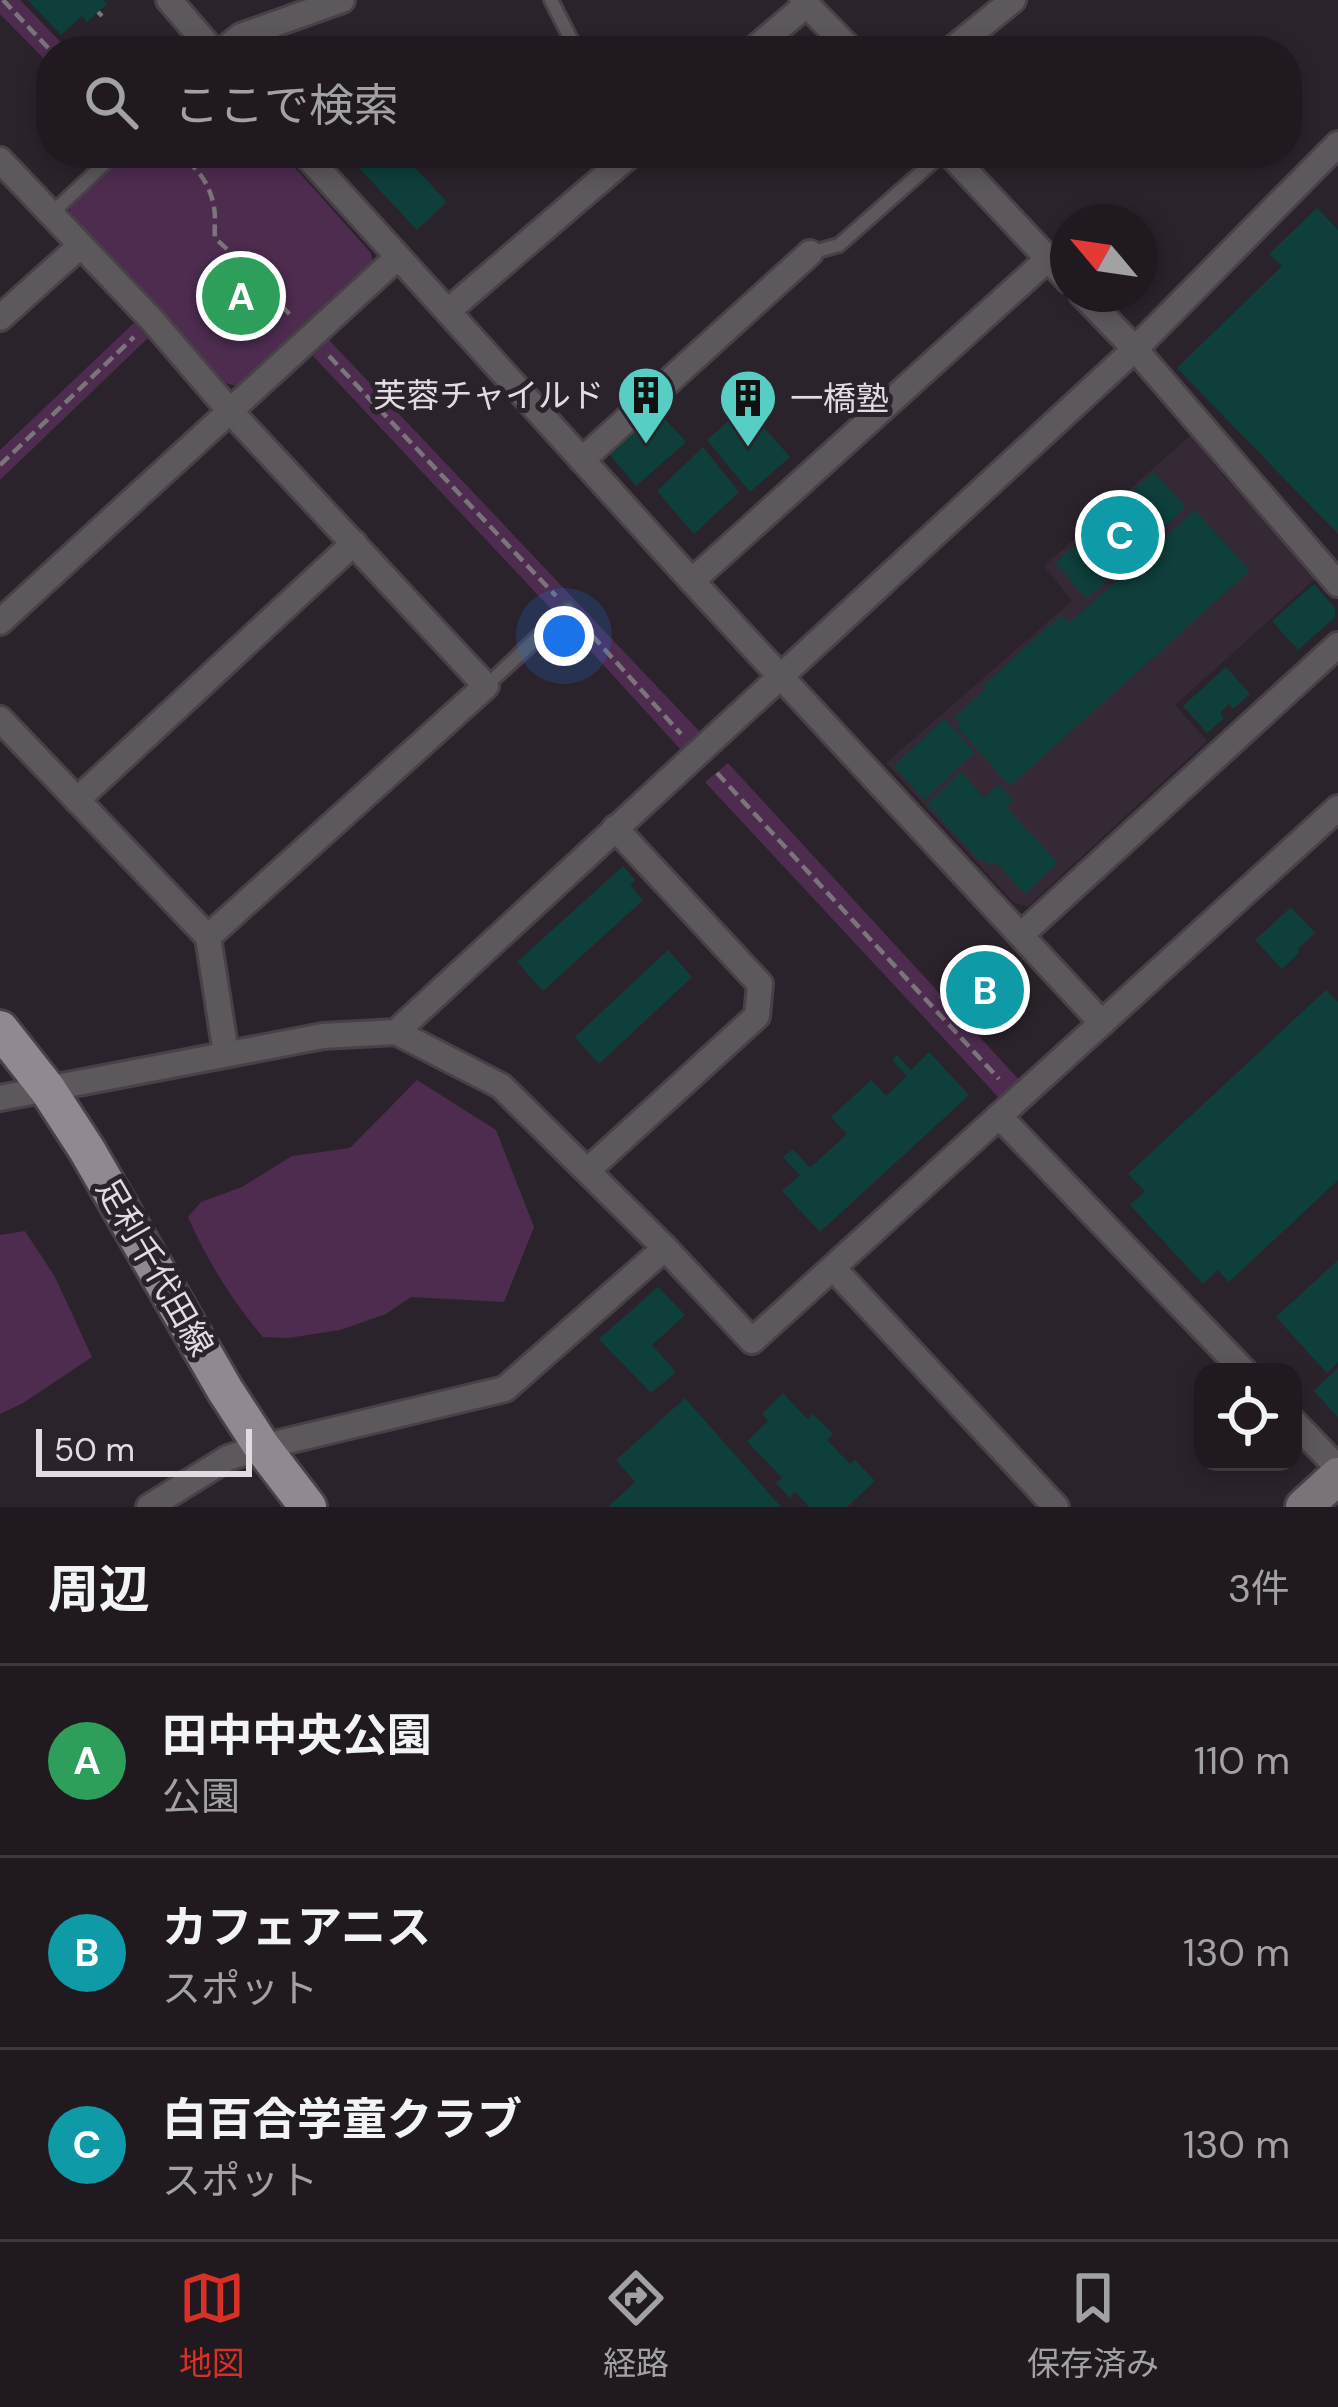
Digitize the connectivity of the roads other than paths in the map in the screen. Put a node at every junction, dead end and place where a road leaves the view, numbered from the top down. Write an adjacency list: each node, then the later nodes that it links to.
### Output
1 (169, 0): 6 (street)
2 (342, 0): 7 (street)
3 (550, 0): 8 (lane)
4 (1013, 0): 11 (street)
5 (804, 3): 9 (street); 10 (street)
6 (204, 36)
7 (241, 36)
8 (569, 36)
9 (768, 36)
10 (837, 36)
11 (969, 36)
12 (1338, 144): 27 (street)
13 (0, 160): 19 (street)
14 (100, 168): 19 (lane)
15 (318, 168): 22 (street)
16 (614, 168): 24 (street)
17 (929, 168): 21 (lane)
18 (960, 168): 23 (street)
19 (52, 213): 20 (street)
20 (80, 246): 26 (street); 28 (street)
21 (810, 253): 29 (street)
22 (398, 257): 24 (street); 28 (street)
23 (1048, 260): 31 (street)
24 (448, 310): 29 (street)
25 (1099, 312): 27 (street)
26 (0, 318)
27 (1135, 349): 32 (street); 36 (street)
28 (230, 411): 30 (street); 34 (street)
29 (582, 460): 31 (street)
30 (354, 543): 37 (street); 39 (street)
31 (692, 581): 36 (street)
32 (1338, 584)
33 (568, 609): 37 (lane)
34 (0, 622)
35 (1338, 645): 42 (street)
36 (782, 675): 41 (street); 42 (street)
37 (486, 686): 43 (street)
38 (0, 719): 39 (street)
39 (77, 800): 43 (street)
40 (1338, 808): 44 (street)
41 (615, 828): 46 (street); 51 (street)
42 (1022, 934): 44 (street)
43 (208, 937): 47 (street)
44 (1102, 1023): 50 (street)
45 (0, 1029): 48 (main road, 足利千代田線)
46 (396, 1032): 47 (street); 51 (street)
47 (226, 1054): 48 (street)
48 (48, 1090): 49 (street); 56 (main road, 足利千代田線)
49 (0, 1098)
50 (999, 1117): 53 (street); 54 (street)
51 (588, 1170): 52 (street)
52 (665, 1249): 53 (street); 56 (street)
53 (833, 1268): 60 (street)
54 (1236, 1363)
55 (1302, 1431): 57 (street)
56 (262, 1447): 58 (street); 59 (main road, 足利千代田線)
57 (1338, 1472): 61 (street)
58 (149, 1507)
59 (308, 1507)
60 (1056, 1507)
61 (1304, 1507)

